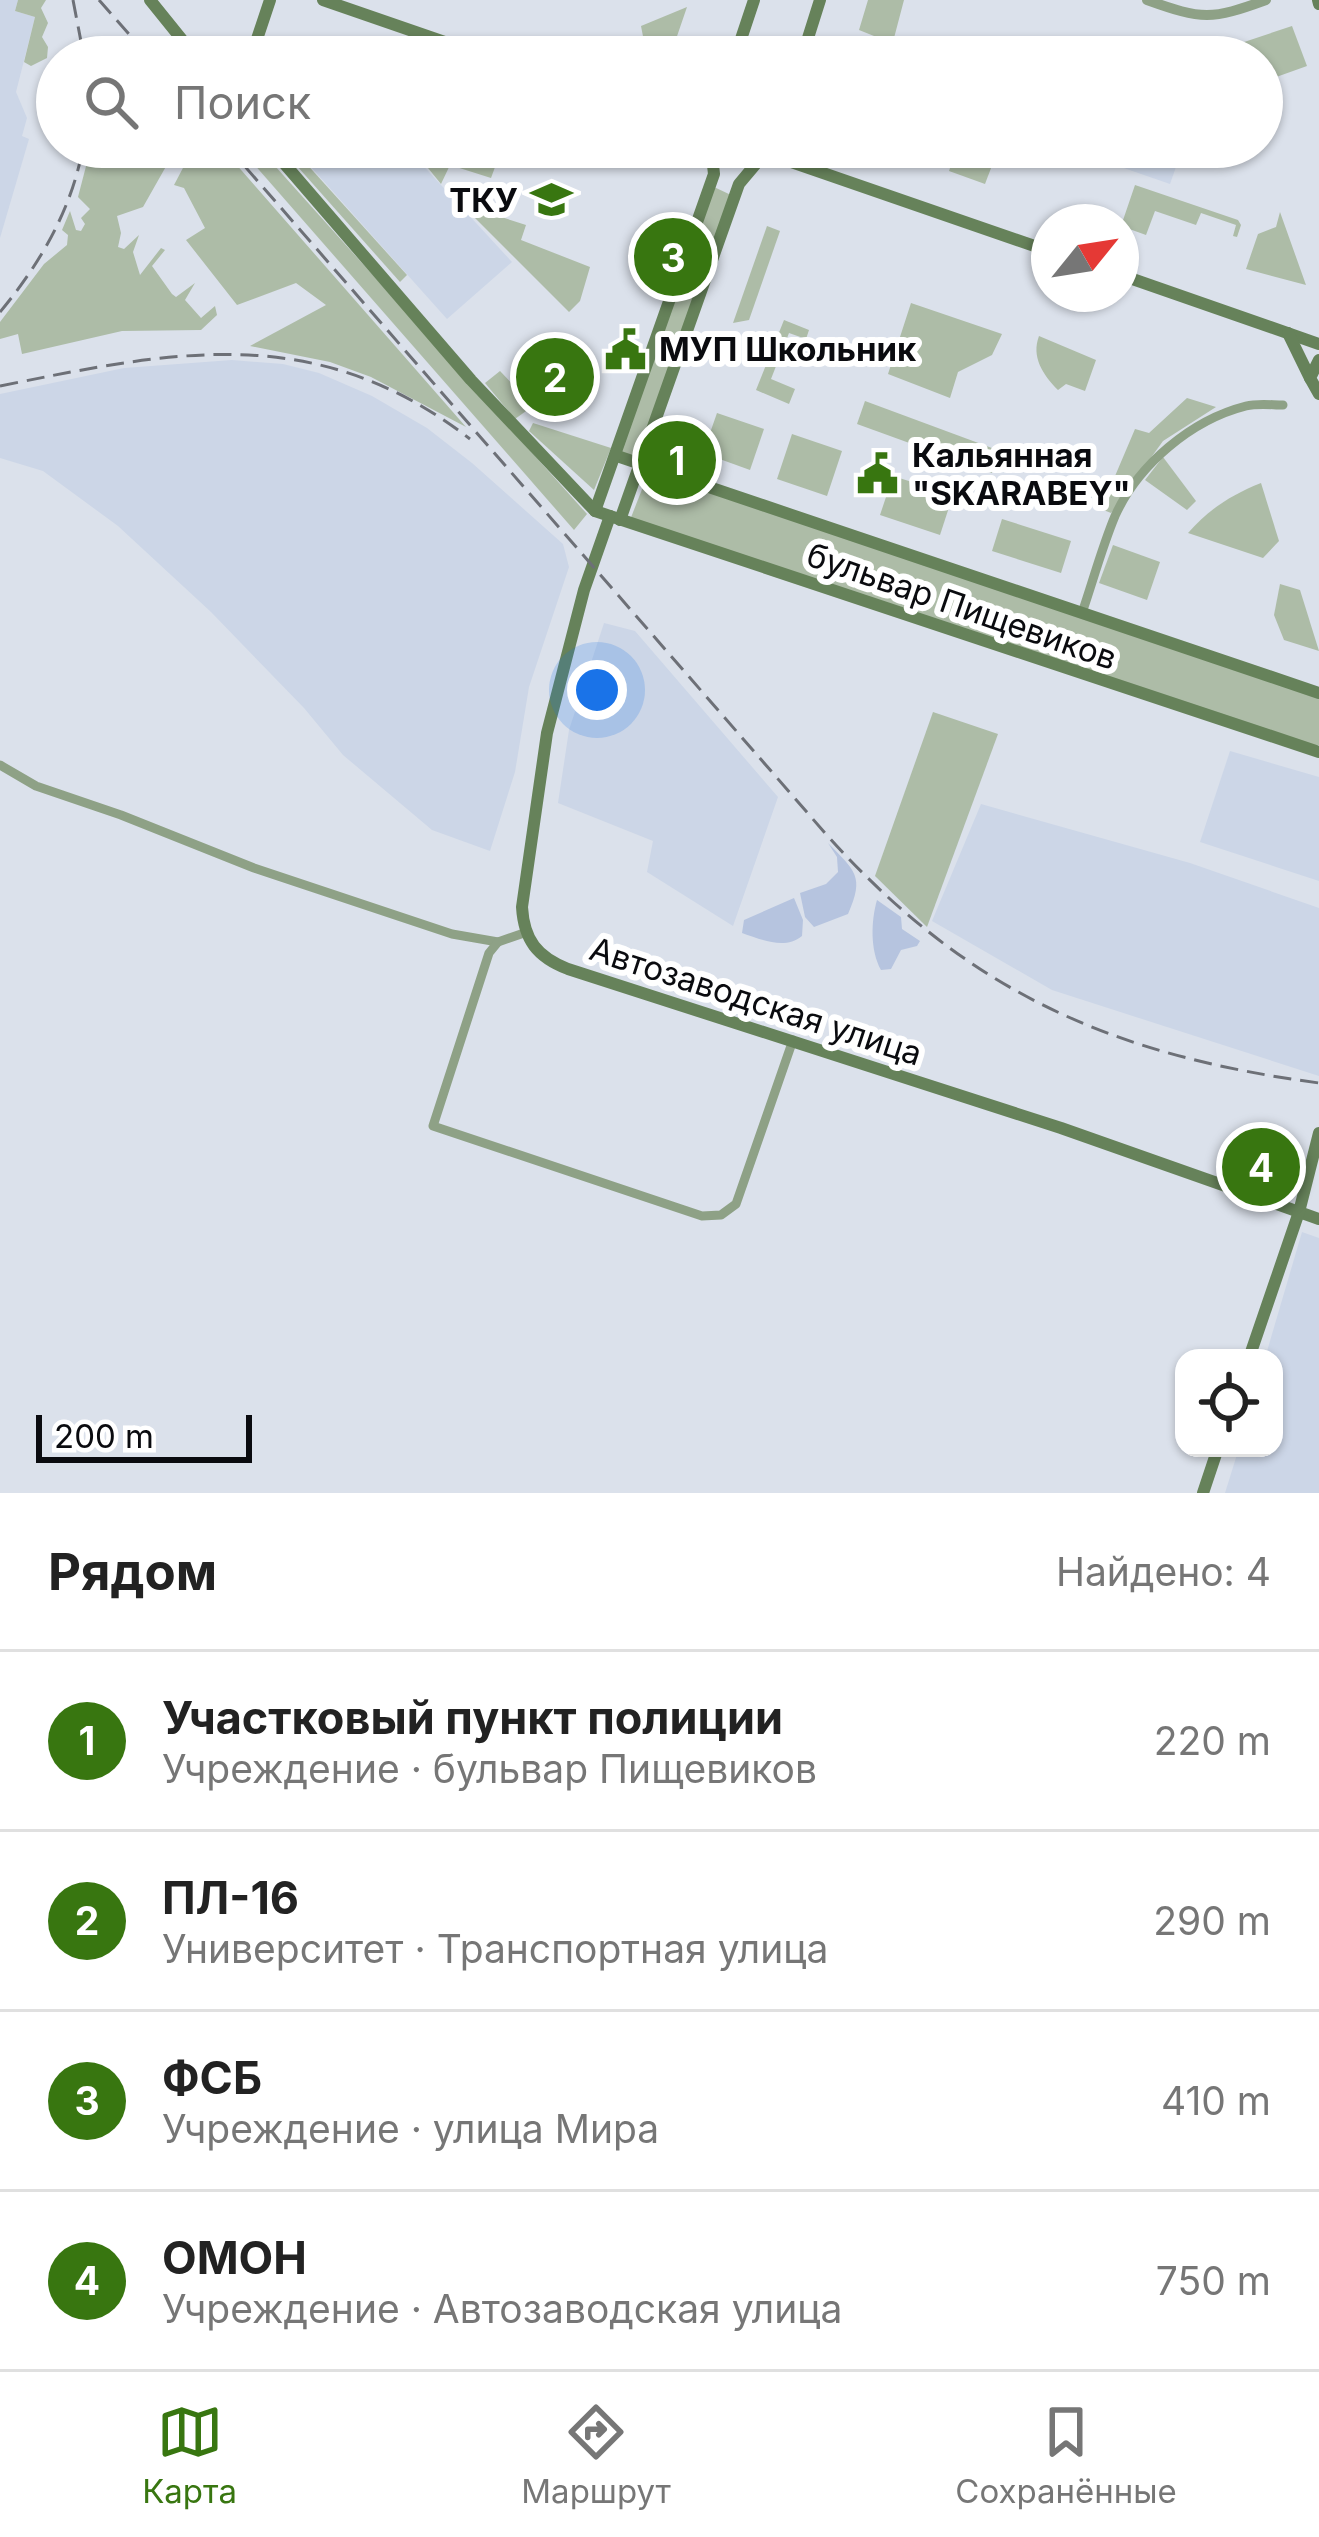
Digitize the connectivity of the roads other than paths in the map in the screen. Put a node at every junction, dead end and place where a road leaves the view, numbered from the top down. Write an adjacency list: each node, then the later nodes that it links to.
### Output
1 (150, 0): 8 (main road)
2 (270, 0): 9 (main road)
3 (323, 0): 10 (main road)
4 (754, 0): 11 (main road)
5 (820, 0): 12 (main road)
6 (1148, 0): 7 (street)
7 (1266, 0)
8 (179, 36)
9 (258, 36)
10 (427, 36)
11 (742, 36)
12 (809, 36)
13 (289, 168): 27 (main road)
14 (713, 168): 25 (main road)
15 (753, 168): 26 (main road)
16 (819, 168): 17 (main road)
17 (1031, 245)
18 (1139, 281): 19 (main road)
19 (1288, 333): 20 (main road); 22 (main road)
20 (1319, 344)
21 (1319, 360): 22 (main road)
22 (1310, 378): 23 (main road)
23 (1318, 397)
24 (1283, 405): 29 (street)
25 (617, 456): 26 (main road, бульвар Пищевиков); 27 (main road)
26 (641, 464): 28 (main road); 29 (main road, бульвар Пищевиков)
27 (595, 511): 28 (main road, бульвар Пищевиков)
28 (615, 518): 31 (main road, бульвар Пищевиков); 33 (main road)
29 (1082, 613): 30 (main road, бульвар Пищевиков)
30 (1319, 693)
31 (1317, 751)
32 (0, 765): 34 (street)
33 (524, 933): 34 (street); 35 (main road, Автозаводская улица)
34 (498, 942): 35 (street)
35 (793, 1040): 37 (main road, Автозаводская улица)
36 (1319, 1133): 37 (main road)
37 (1299, 1212): 38 (main road, Автозаводская улица); 39 (main road)
38 (1319, 1219)
39 (1252, 1349)
40 (1215, 1457): 41 (main road)
41 (1202, 1493)

